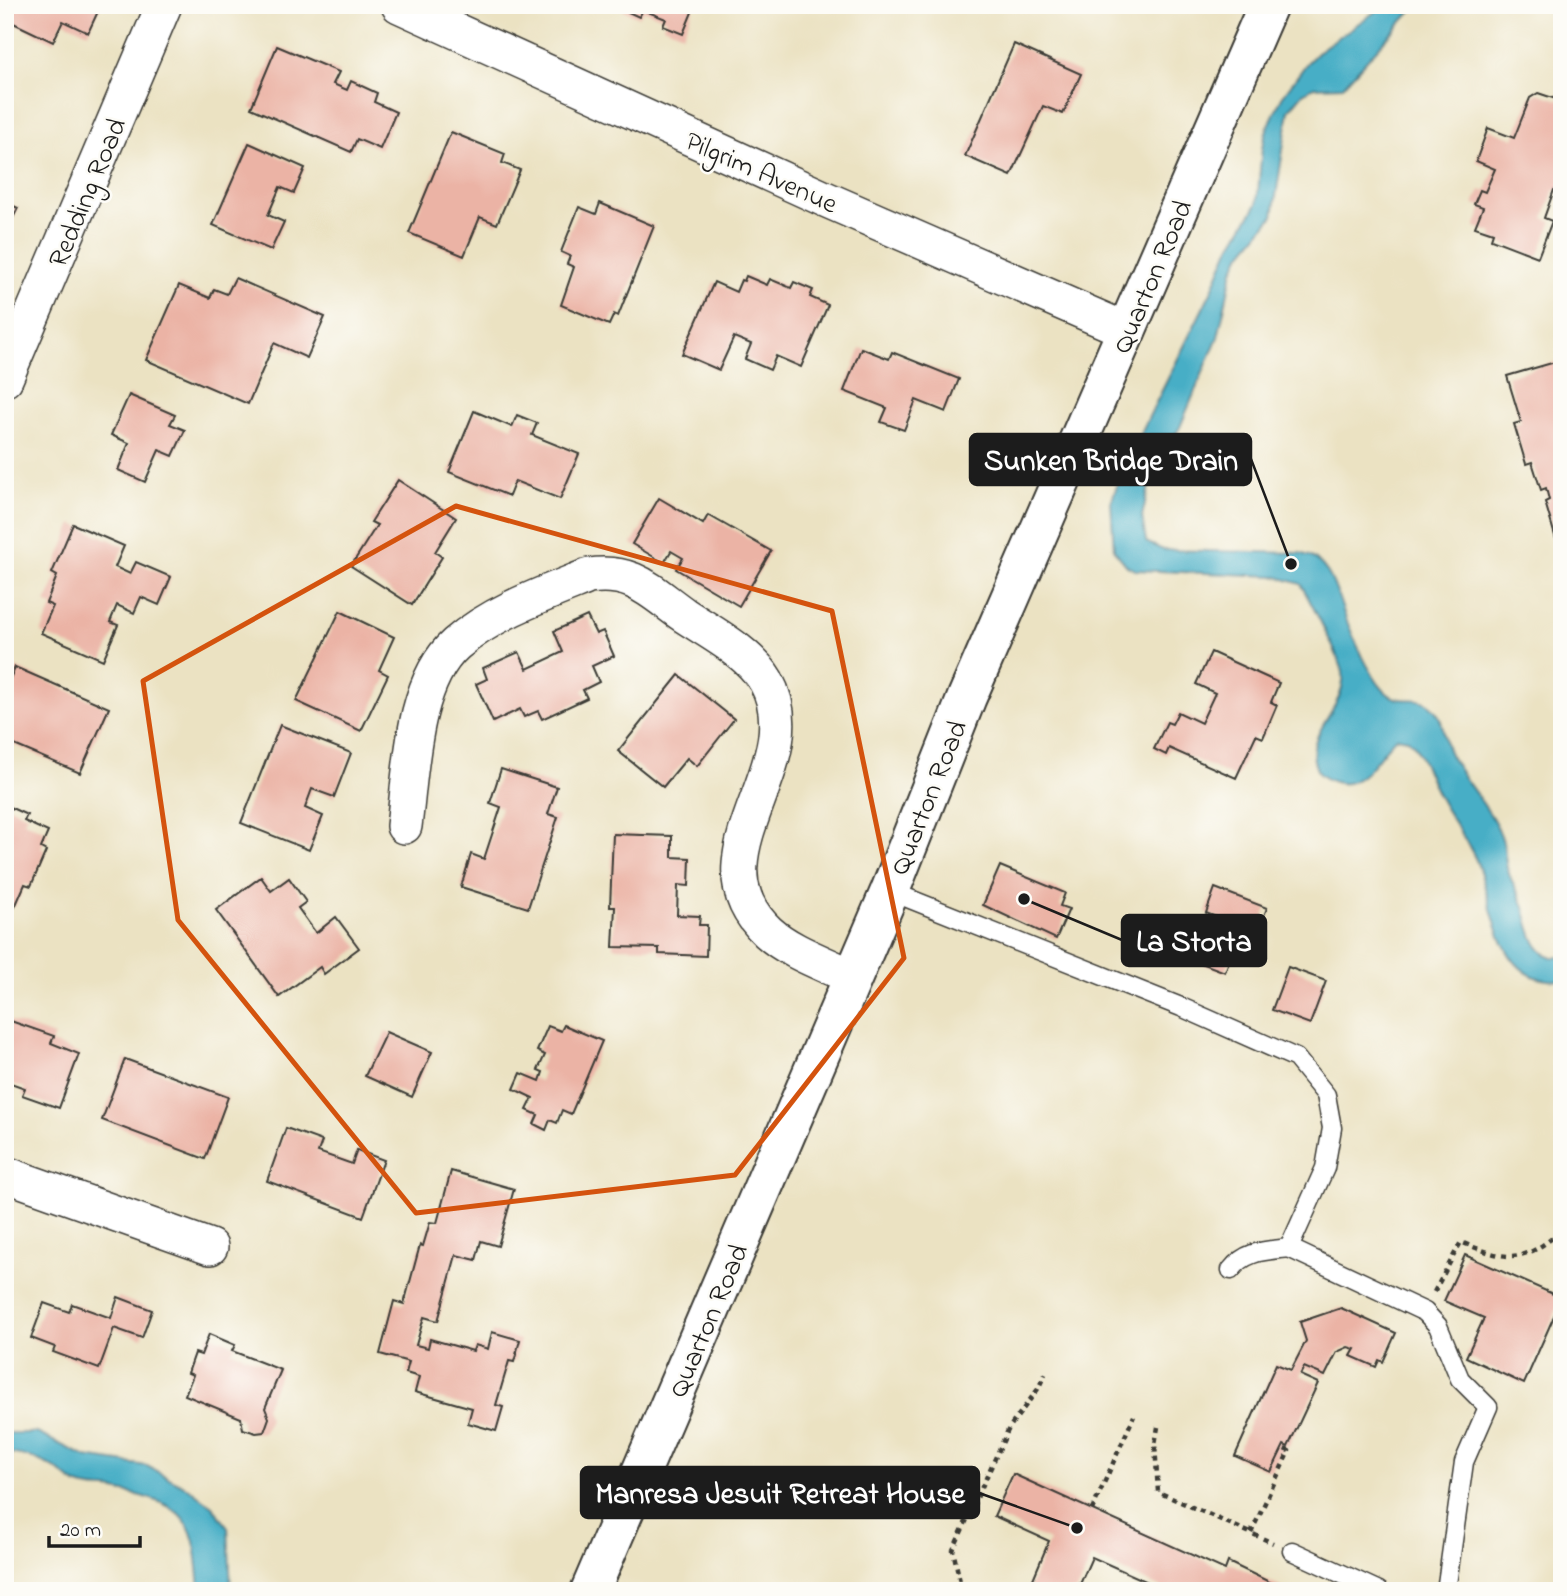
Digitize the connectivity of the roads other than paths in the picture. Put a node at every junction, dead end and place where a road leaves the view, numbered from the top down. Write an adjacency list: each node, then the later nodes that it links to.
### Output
1 (164, 5): 5 (street, Redding Road)
2 (399, 5): 4 (street, Pilgrim Avenue)
3 (1268, 5): 4 (street, Quarton Road)
4 (1128, 331): 7 (street, Quarton Road)
5 (5, 379)
6 (404, 826): 8 (street)
7 (890, 891): 8 (street, Quarton Road); 11 (lane)
8 (852, 977): 14 (street, Quarton Road)
9 (5, 1174): 10 (street)
10 (210, 1247)
11 (1289, 1248): 12 (lane); 16 (lane)
12 (1231, 1270)
13 (1292, 1551): 15 (lane)
14 (590, 1591)
15 (1379, 1591)
16 (1446, 1591)

